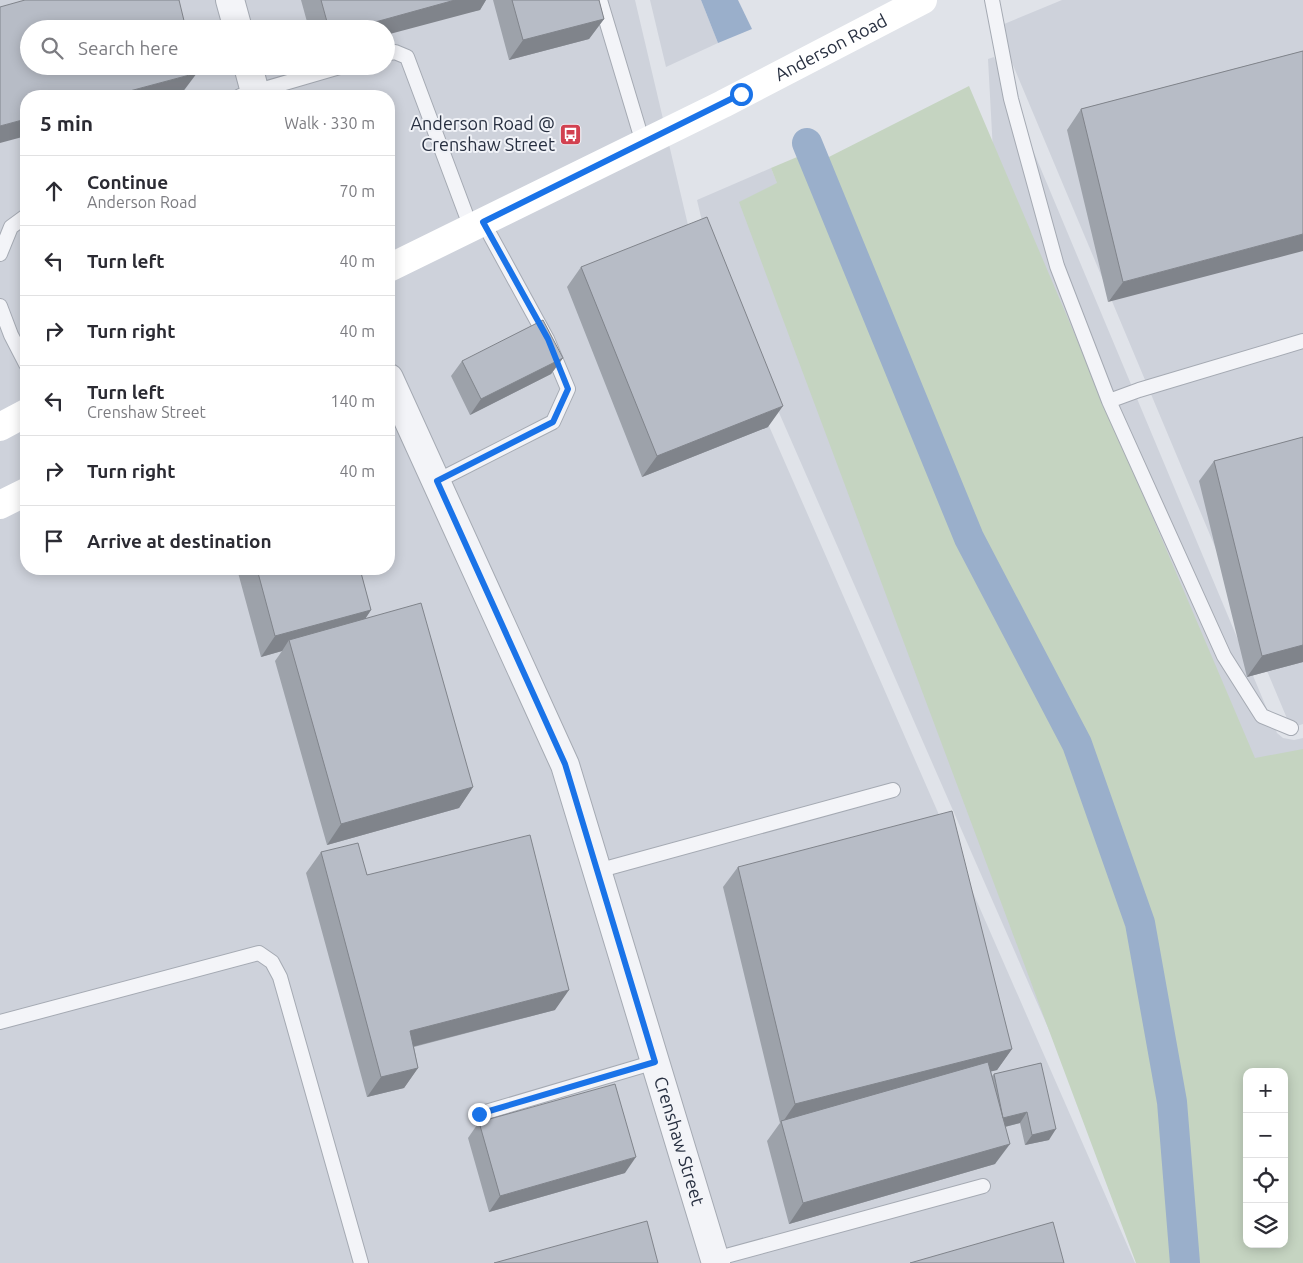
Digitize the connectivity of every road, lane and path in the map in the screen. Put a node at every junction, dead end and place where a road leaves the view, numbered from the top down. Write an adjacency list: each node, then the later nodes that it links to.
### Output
1 (230, 0): 5 (street)
2 (600, 0): 9 (lane)
3 (923, 0): 9 (main road, Anderson Road)
4 (992, 0): 18 (lane)
5 (236, 20)
6 (395, 52): 11 (lane)
7 (303, 75): 8 (lane)
8 (249, 87)
9 (643, 143): 11 (main road, Anderson Road)
10 (20, 220): 12 (lane)
11 (477, 225): 13 (main road, Anderson Road); 21 (lane)
12 (0, 254)
13 (395, 265)
14 (0, 306): 16 (lane)
15 (1303, 341): 18 (lane)
16 (20, 352)
17 (395, 391): 21 (street, Crenshaw Street)
18 (1109, 401): 24 (lane)
19 (20, 416): 20 (main road)
20 (0, 427)
21 (437, 481): 26 (street, Crenshaw Street)
22 (20, 495): 23 (main road)
23 (0, 505)
24 (1291, 728)
25 (893, 790): 26 (lane)
26 (597, 871): 28 (street, Crenshaw Street)
27 (0, 1022): 32 (lane)
28 (655, 1062): 29 (lane); 31 (street, Crenshaw Street)
29 (479, 1114)
30 (983, 1186): 31 (lane)
31 (716, 1261)
32 (361, 1263)

